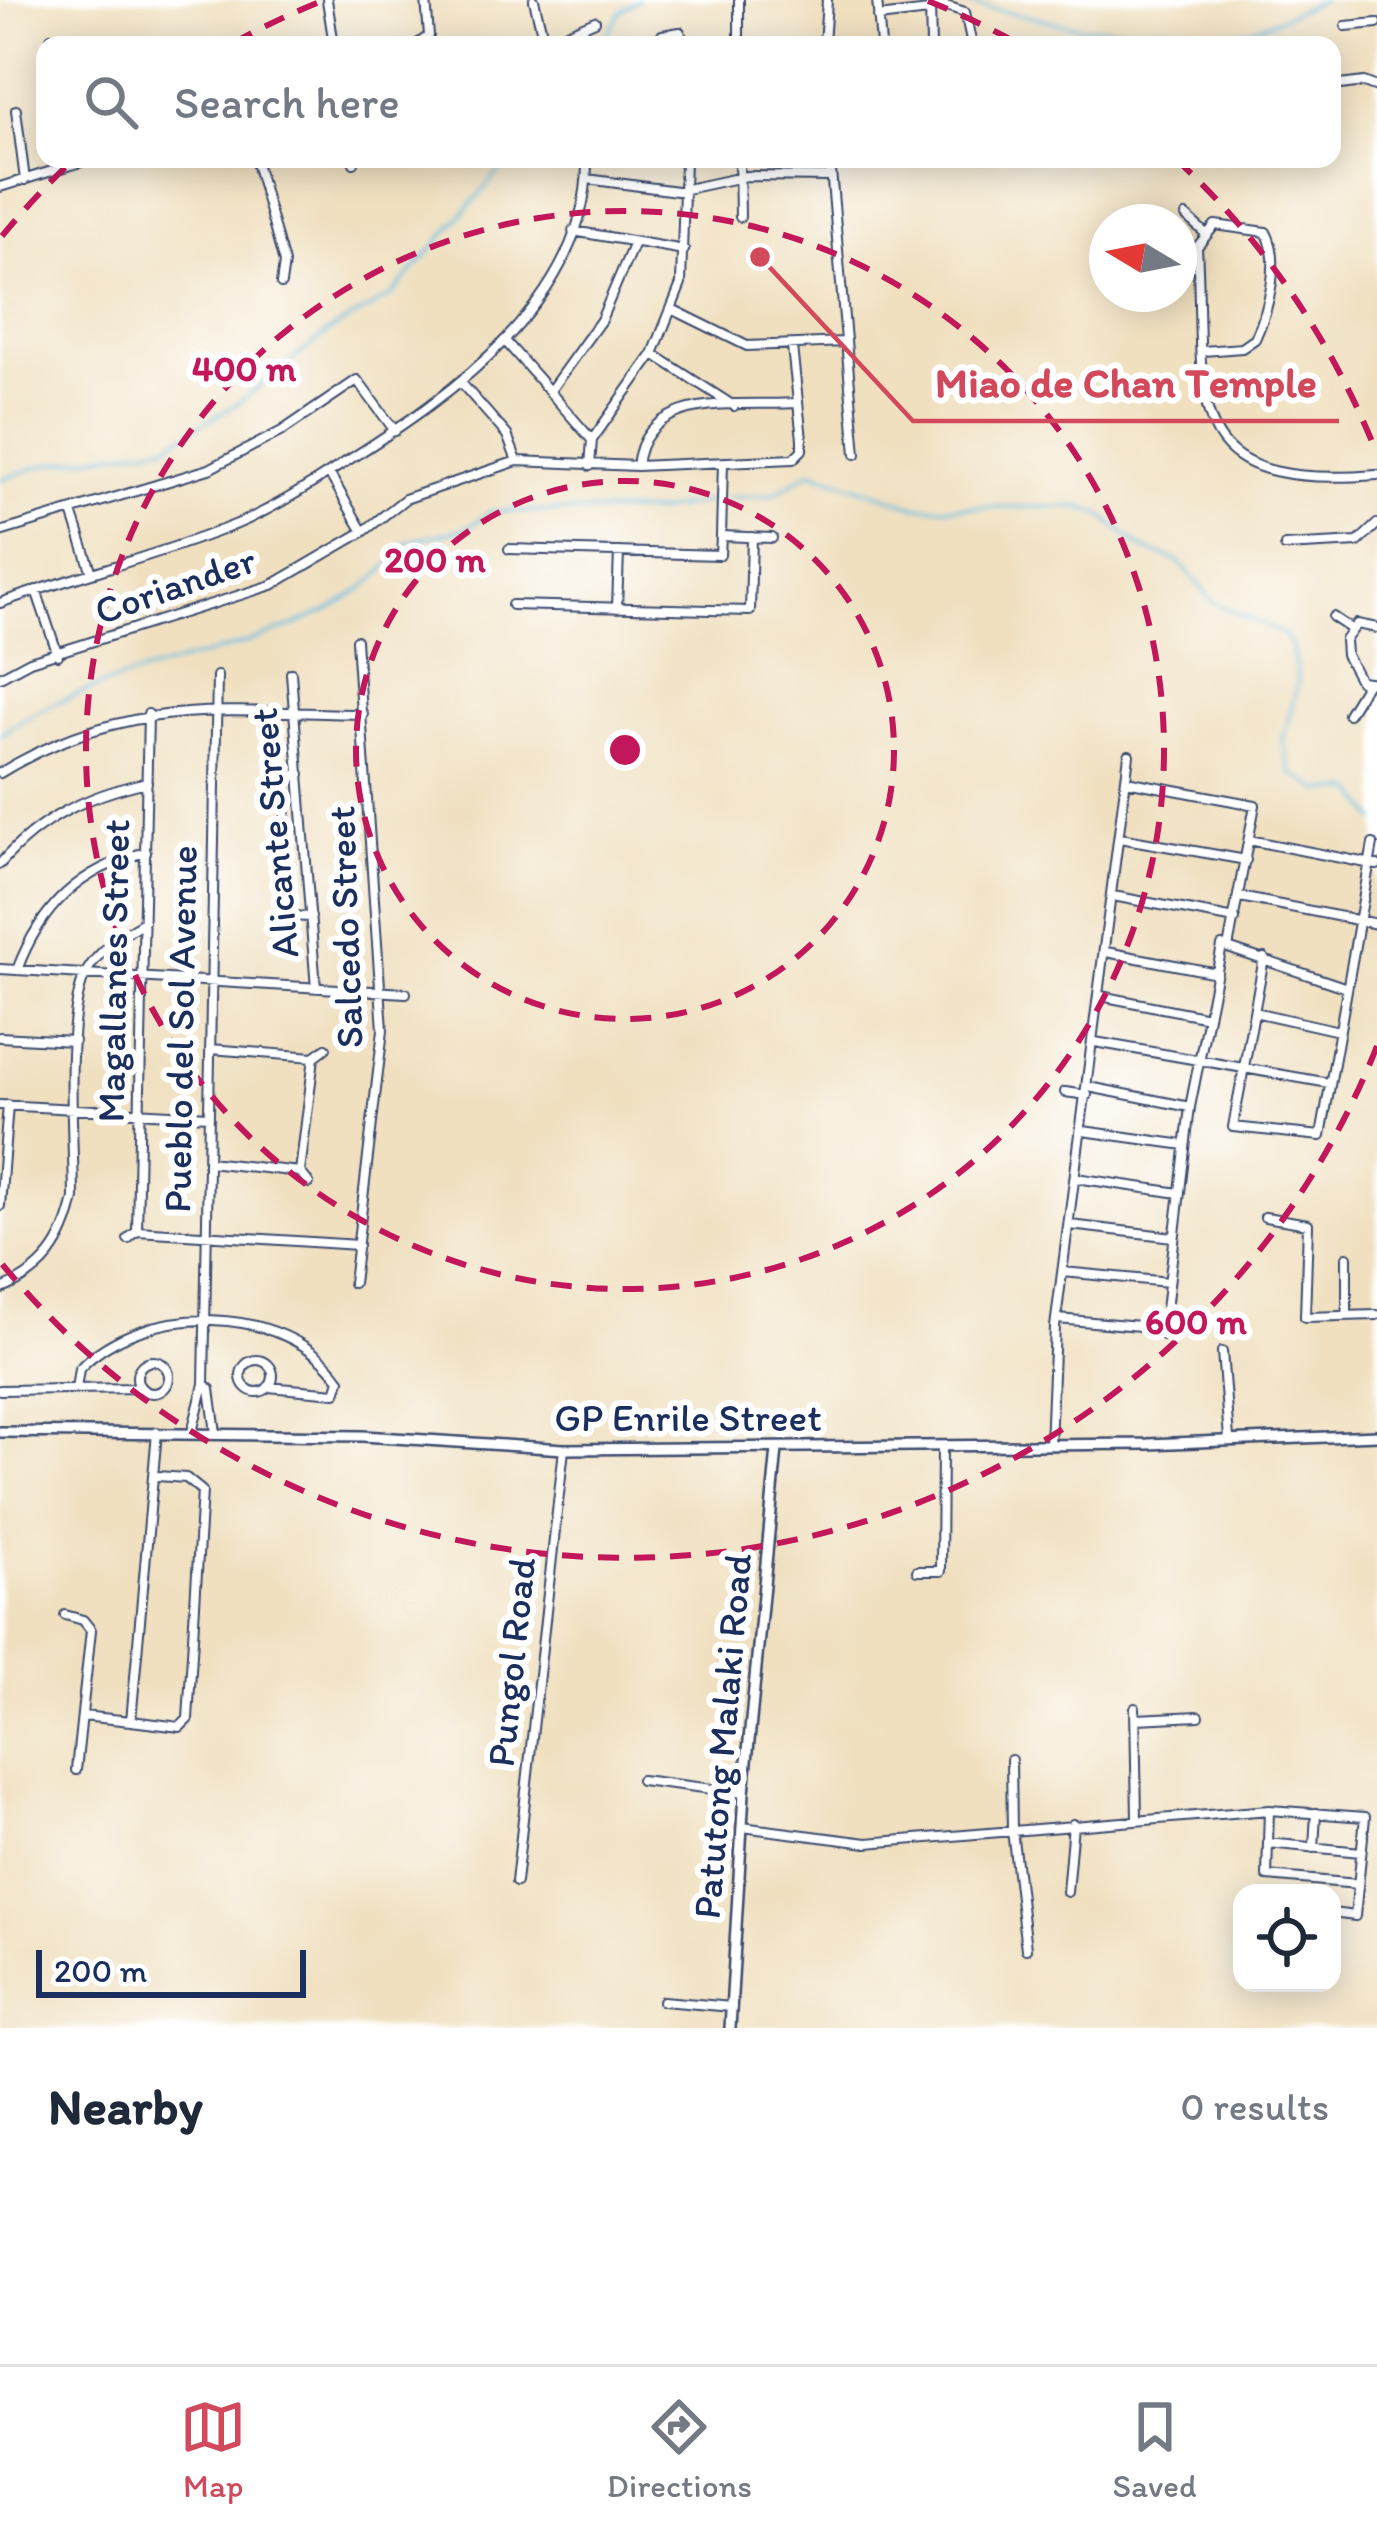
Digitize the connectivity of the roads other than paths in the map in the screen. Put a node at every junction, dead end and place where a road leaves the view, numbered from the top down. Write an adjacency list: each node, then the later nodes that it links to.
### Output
1 (327, 0): 12 (street)
2 (426, 0): 13 (street)
3 (534, 0): 14 (street)
4 (740, 0): 16 (street)
5 (827, 0): 17 (street)
6 (878, 0): 8 (street)
7 (930, 3): 8 (street); 19 (street); 20 (street)
8 (878, 17): 18 (street)
9 (596, 21): 15 (street)
10 (1377, 22): 11 (street)
11 (1346, 26)
12 (333, 36)
13 (430, 36)
14 (543, 36)
15 (563, 36)
16 (739, 36)
17 (825, 36)
18 (879, 36)
19 (931, 36)
20 (970, 36)
21 (1341, 85): 22 (street)
22 (1377, 86)
23 (16, 110): 32 (street)
24 (54, 168): 32 (street)
25 (258, 168): 42 (street)
26 (587, 168): 31 (street)
27 (685, 168): 35 (street)
28 (739, 168): 33 (street)
29 (830, 168): 30 (street)
30 (831, 177): 33 (street); 45 (street)
31 (587, 179): 35 (street); 38 (street)
32 (25, 180): 34 (street)
33 (739, 180): 35 (street); 36 (street)
34 (0, 187)
35 (684, 187): 41 (street)
36 (740, 217)
37 (1197, 226): 39 (street)
38 (573, 231): 40 (street); 44 (street)
39 (1204, 233): 47 (street); 47 (street)
40 (633, 244): 41 (street); 50 (street)
41 (684, 250): 43 (street)
42 (281, 284)
43 (672, 309): 46 (street); 48 (street)
44 (506, 342): 49 (street); 50 (street)
45 (845, 342): 46 (street); 55 (street)
46 (792, 347): 51 (street)
47 (1203, 351): 61 (street)
48 (653, 354): 52 (street); 54 (street)
49 (462, 384): 53 (street); 56 (street)
50 (552, 388): 54 (street)
51 (798, 403): 52 (street); 57 (street)
52 (735, 407): 59 (street)
53 (395, 431): 60 (street); 62 (street)
54 (592, 440): 58 (street)
55 (856, 454)
56 (518, 461): 58 (street); 65 (street, Coriander)
57 (723, 463): 59 (street); 66 (street)
58 (590, 466): 59 (street)
59 (637, 466)
60 (329, 473): 65 (street); 72 (street)
61 (1377, 475)
62 (72, 512): 64 (street); 72 (street)
63 (1377, 524): 69 (street)
64 (0, 532)
65 (363, 532): 81 (street, Coriander)
66 (721, 536): 67 (street); 71 (street)
67 (752, 537): 68 (street); 76 (street)
68 (772, 538)
69 (1285, 546)
70 (508, 549): 71 (street)
71 (619, 552): 76 (street)
72 (92, 573): 73 (street)
73 (36, 590): 74 (street); 81 (street)
74 (0, 603)
75 (512, 605): 76 (street)
76 (617, 608)
77 (1333, 617): 78 (street)
78 (1351, 628): 79 (street); 85 (street)
79 (1377, 628)
80 (356, 640): 89 (street, Salcedo Street)
81 (58, 656): 84 (street, Coriander)
82 (291, 673): 87 (street, Alicante Street)
83 (217, 676): 86 (street, Pueblo del Sol Avenue)
84 (0, 677)
85 (1372, 683): 90 (street)
86 (216, 710): 87 (street); 88 (street); 120 (street, Pueblo del Sol Avenue)
87 (295, 713): 89 (street); 93 (street, Alicante Street)
88 (148, 714): 92 (street); 95 (street, Magallanes Street)
89 (364, 714): 123 (street, Salcedo Street)
90 (1348, 714)
91 (1129, 755): 94 (street)
92 (0, 773)
93 (300, 774): 105 (street); 106 (street, Alicante Street)
94 (1126, 781): 96 (street); 97 (street)
95 (147, 782): 99 (street, Magallanes Street); 101 (street)
96 (1120, 838): 100 (street); 103 (street)
97 (1249, 840): 100 (street); 102 (street)
98 (1373, 844): 102 (street)
99 (146, 852): 109 (street, Magallanes Street); 116 (street)
100 (1246, 860): 104 (street)
101 (0, 864)
102 (1373, 864): 107 (street)
103 (1113, 896): 108 (street); 113 (street)
104 (1240, 897): 107 (street); 108 (street)
105 (284, 916): 106 (street); 111 (street)
106 (311, 916): 121 (street, Alicante Street)
107 (1360, 918): 110 (street); 122 (street)
108 (1235, 919): 112 (street)
109 (144, 922): 118 (street); 119 (street, Magallanes Street)
110 (1377, 924)
111 (272, 928)
112 (1228, 948): 114 (street); 117 (street)
113 (1106, 952): 117 (street); 125 (street)
114 (1264, 958): 122 (street); 126 (street)
115 (0, 969): 116 (street)
116 (17, 970): 118 (street)
117 (1217, 973): 127 (street)
118 (85, 974): 119 (street); 130 (street)
119 (142, 977): 120 (street); 143 (street, Magallanes Street)
120 (211, 981): 121 (street); 133 (street, Pueblo del Sol Avenue)
121 (316, 988): 123 (street)
122 (1347, 988): 128 (street)
123 (383, 992): 124 (street); 159 (street, Salcedo Street)
124 (406, 993)
125 (1101, 997): 127 (street); 131 (street)
126 (1254, 1012): 128 (street); 136 (street)
127 (1208, 1017): 135 (street)
128 (1339, 1031): 137 (street)
129 (0, 1036): 130 (street)
130 (74, 1041): 142 (street)
131 (1095, 1042): 135 (street); 138 (street)
132 (326, 1048): 134 (street)
133 (210, 1049): 134 (street); 144 (street, Pueblo del Sol Avenue)
134 (314, 1057): 148 (street)
135 (1199, 1061): 136 (street); 141 (street)
136 (1244, 1069): 137 (street); 137 (street)
137 (1329, 1083)
138 (1088, 1091): 139 (street); 141 (street); 145 (street)
139 (1065, 1092)
140 (4, 1105): 142 (street); 152 (street)
141 (1190, 1108): 146 (street)
142 (74, 1109): 143 (street); 164 (street)
143 (140, 1112): 144 (street); 155 (street, Magallanes Street)
144 (209, 1116): 147 (street, Pueblo del Sol Avenue)
145 (1083, 1131): 146 (street); 149 (street)
146 (1185, 1145): 151 (street)
147 (208, 1162): 148 (street); 156 (street, Pueblo del Sol Avenue)
148 (300, 1172): 150 (street)
149 (1076, 1178): 151 (street); 154 (street)
150 (309, 1183)
151 (1179, 1193): 157 (street)
152 (0, 1206)
153 (1265, 1217): 166 (street)
154 (1070, 1225): 157 (street); 161 (street)
155 (137, 1231): 156 (street); 158 (street)
156 (206, 1234): 159 (street); 167 (street, Pueblo del Sol Avenue)
157 (1174, 1238): 162 (street)
158 (128, 1239)
159 (358, 1245): 163 (street, Salcedo Street)
160 (1347, 1257): 166 (street)
161 (1063, 1272): 162 (street); 168 (street)
162 (1169, 1282): 168 (street)
163 (353, 1283)
164 (0, 1290)
165 (1377, 1315): 166 (street)
166 (1347, 1316)
167 (205, 1319): 170 (street, Pueblo del Sol Avenue); 172 (street); 173 (street)
168 (1057, 1319): 181 (street)
169 (1222, 1352): 180 (street)
170 (204, 1384): 177 (street, Pueblo del Sol Avenue); 178 (street, Pueblo del Sol Avenue)
171 (141, 1388): 171 (street); 173 (street)
172 (268, 1388): 172 (street)
173 (76, 1389): 174 (street)
174 (0, 1390)
175 (157, 1431): 176 (street, GP Enrile Street); 177 (street, GP Enrile Street); 185 (street)
176 (0, 1432)
177 (192, 1432): 178 (street, GP Enrile Street)
178 (216, 1433): 183 (street, GP Enrile Street)
179 (1377, 1436): 180 (street, GP Enrile Street)
180 (1228, 1438): 181 (street, GP Enrile Street)
181 (1050, 1445): 182 (street, GP Enrile Street)
182 (942, 1446): 184 (street, GP Enrile Street); 186 (street)
183 (565, 1449): 184 (street, GP Enrile Street); 207 (street, Pungol Road)
184 (777, 1449): 196 (street, Patutong Malaki Road)
185 (157, 1476): 192 (street); 192 (street)
186 (917, 1571)
187 (65, 1615): 189 (street)
188 (1135, 1708): 191 (street)
189 (82, 1715): 192 (street); 194 (street)
190 (1199, 1716): 191 (street)
191 (1136, 1719): 199 (street)
192 (131, 1721)
193 (1011, 1760): 202 (street)
194 (76, 1770)
195 (641, 1780): 196 (street)
196 (744, 1792): 201 (street, Patutong Malaki Road)
197 (1269, 1810): 198 (street); 199 (street); 203 (street)
198 (1316, 1814): 204 (street); 205 (street)
199 (1137, 1818): 200 (street)
200 (1073, 1824): 202 (street); 210 (street)
201 (742, 1827): 202 (street); 214 (street, Patutong Malaki Road)
202 (1012, 1830): 212 (street)
203 (1268, 1844): 204 (street); 206 (street)
204 (1314, 1848): 205 (street)
205 (1361, 1852): 209 (street)
206 (1317, 1881): 208 (street); 209 (street)
207 (516, 1882)
208 (1317, 1884)
209 (1358, 1884): 211 (street)
210 (1067, 1892)
211 (1341, 1914)
212 (1026, 1949)
213 (663, 2001): 214 (street)
214 (731, 2007): 215 (street, Patutong Malaki Road)
215 (730, 2028)

